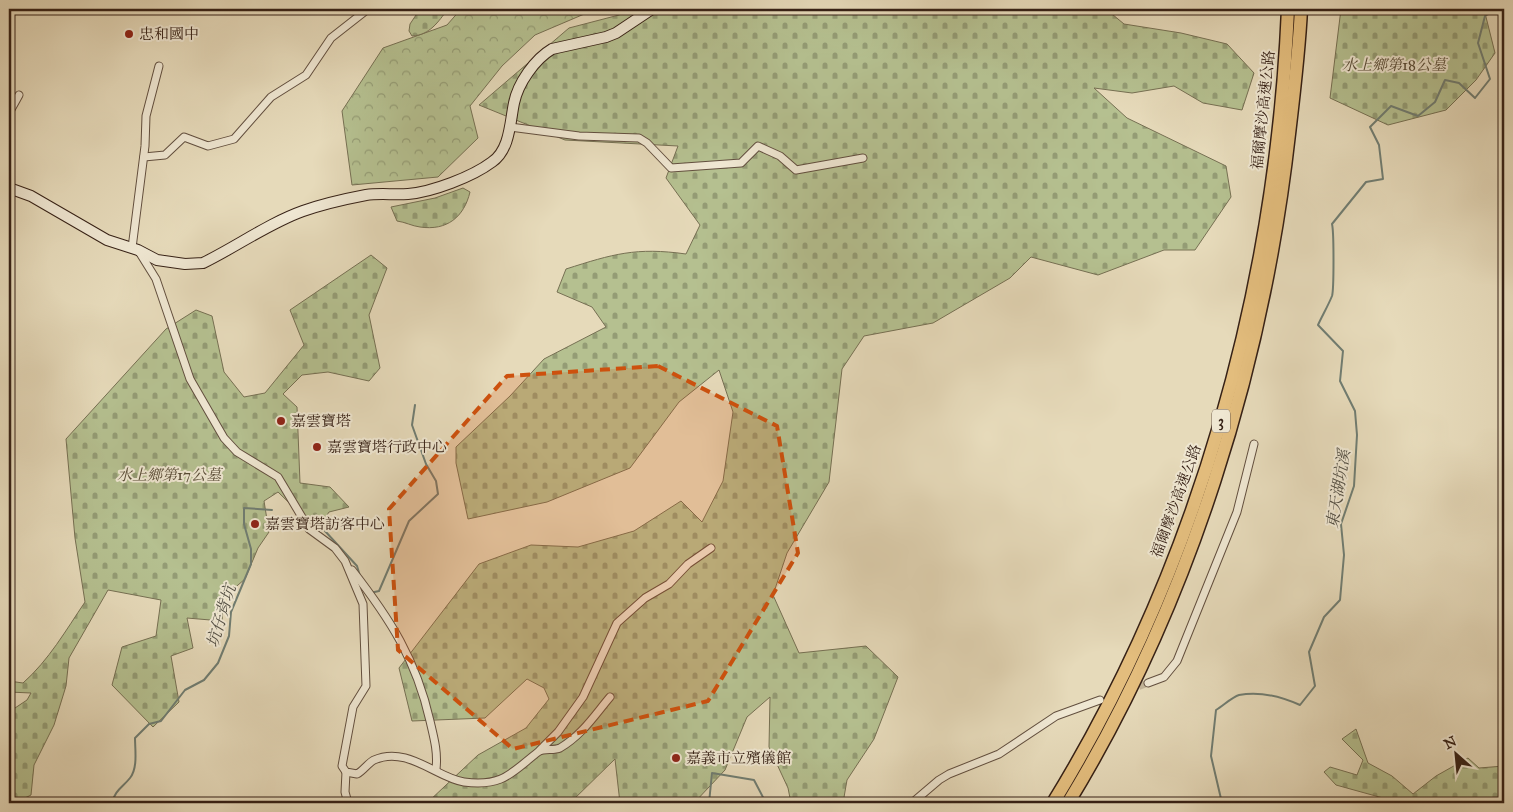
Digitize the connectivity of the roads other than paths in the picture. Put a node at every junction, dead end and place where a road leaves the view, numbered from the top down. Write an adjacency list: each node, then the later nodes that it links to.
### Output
1 (368, 9): 9 (street)
2 (652, 9): 8 (street)
3 (1288, 9): 24 (highway, 福爾摩沙高速公路 / 3)
4 (1301, 9): 25 (highway, 福爾摩沙高速公路 / 3)
5 (159, 66): 9 (street)
6 (19, 94): 7 (street)
7 (9, 112)
8 (510, 127): 10 (street); 12 (street)
9 (144, 157): 12 (street)
10 (863, 158)
11 (9, 188): 12 (street)
12 (135, 249): 15 (street)
13 (1254, 444): 16 (street)
14 (711, 548): 19 (street)
15 (345, 562): 20 (street); 21 (street)
16 (1148, 683)
17 (610, 697): 19 (street)
18 (1100, 700): 23 (street)
19 (540, 750): 20 (street)
20 (436, 770): 21 (street)
21 (346, 772): 22 (street)
22 (348, 803)
23 (912, 803)
24 (1053, 803)
25 (1068, 803)

